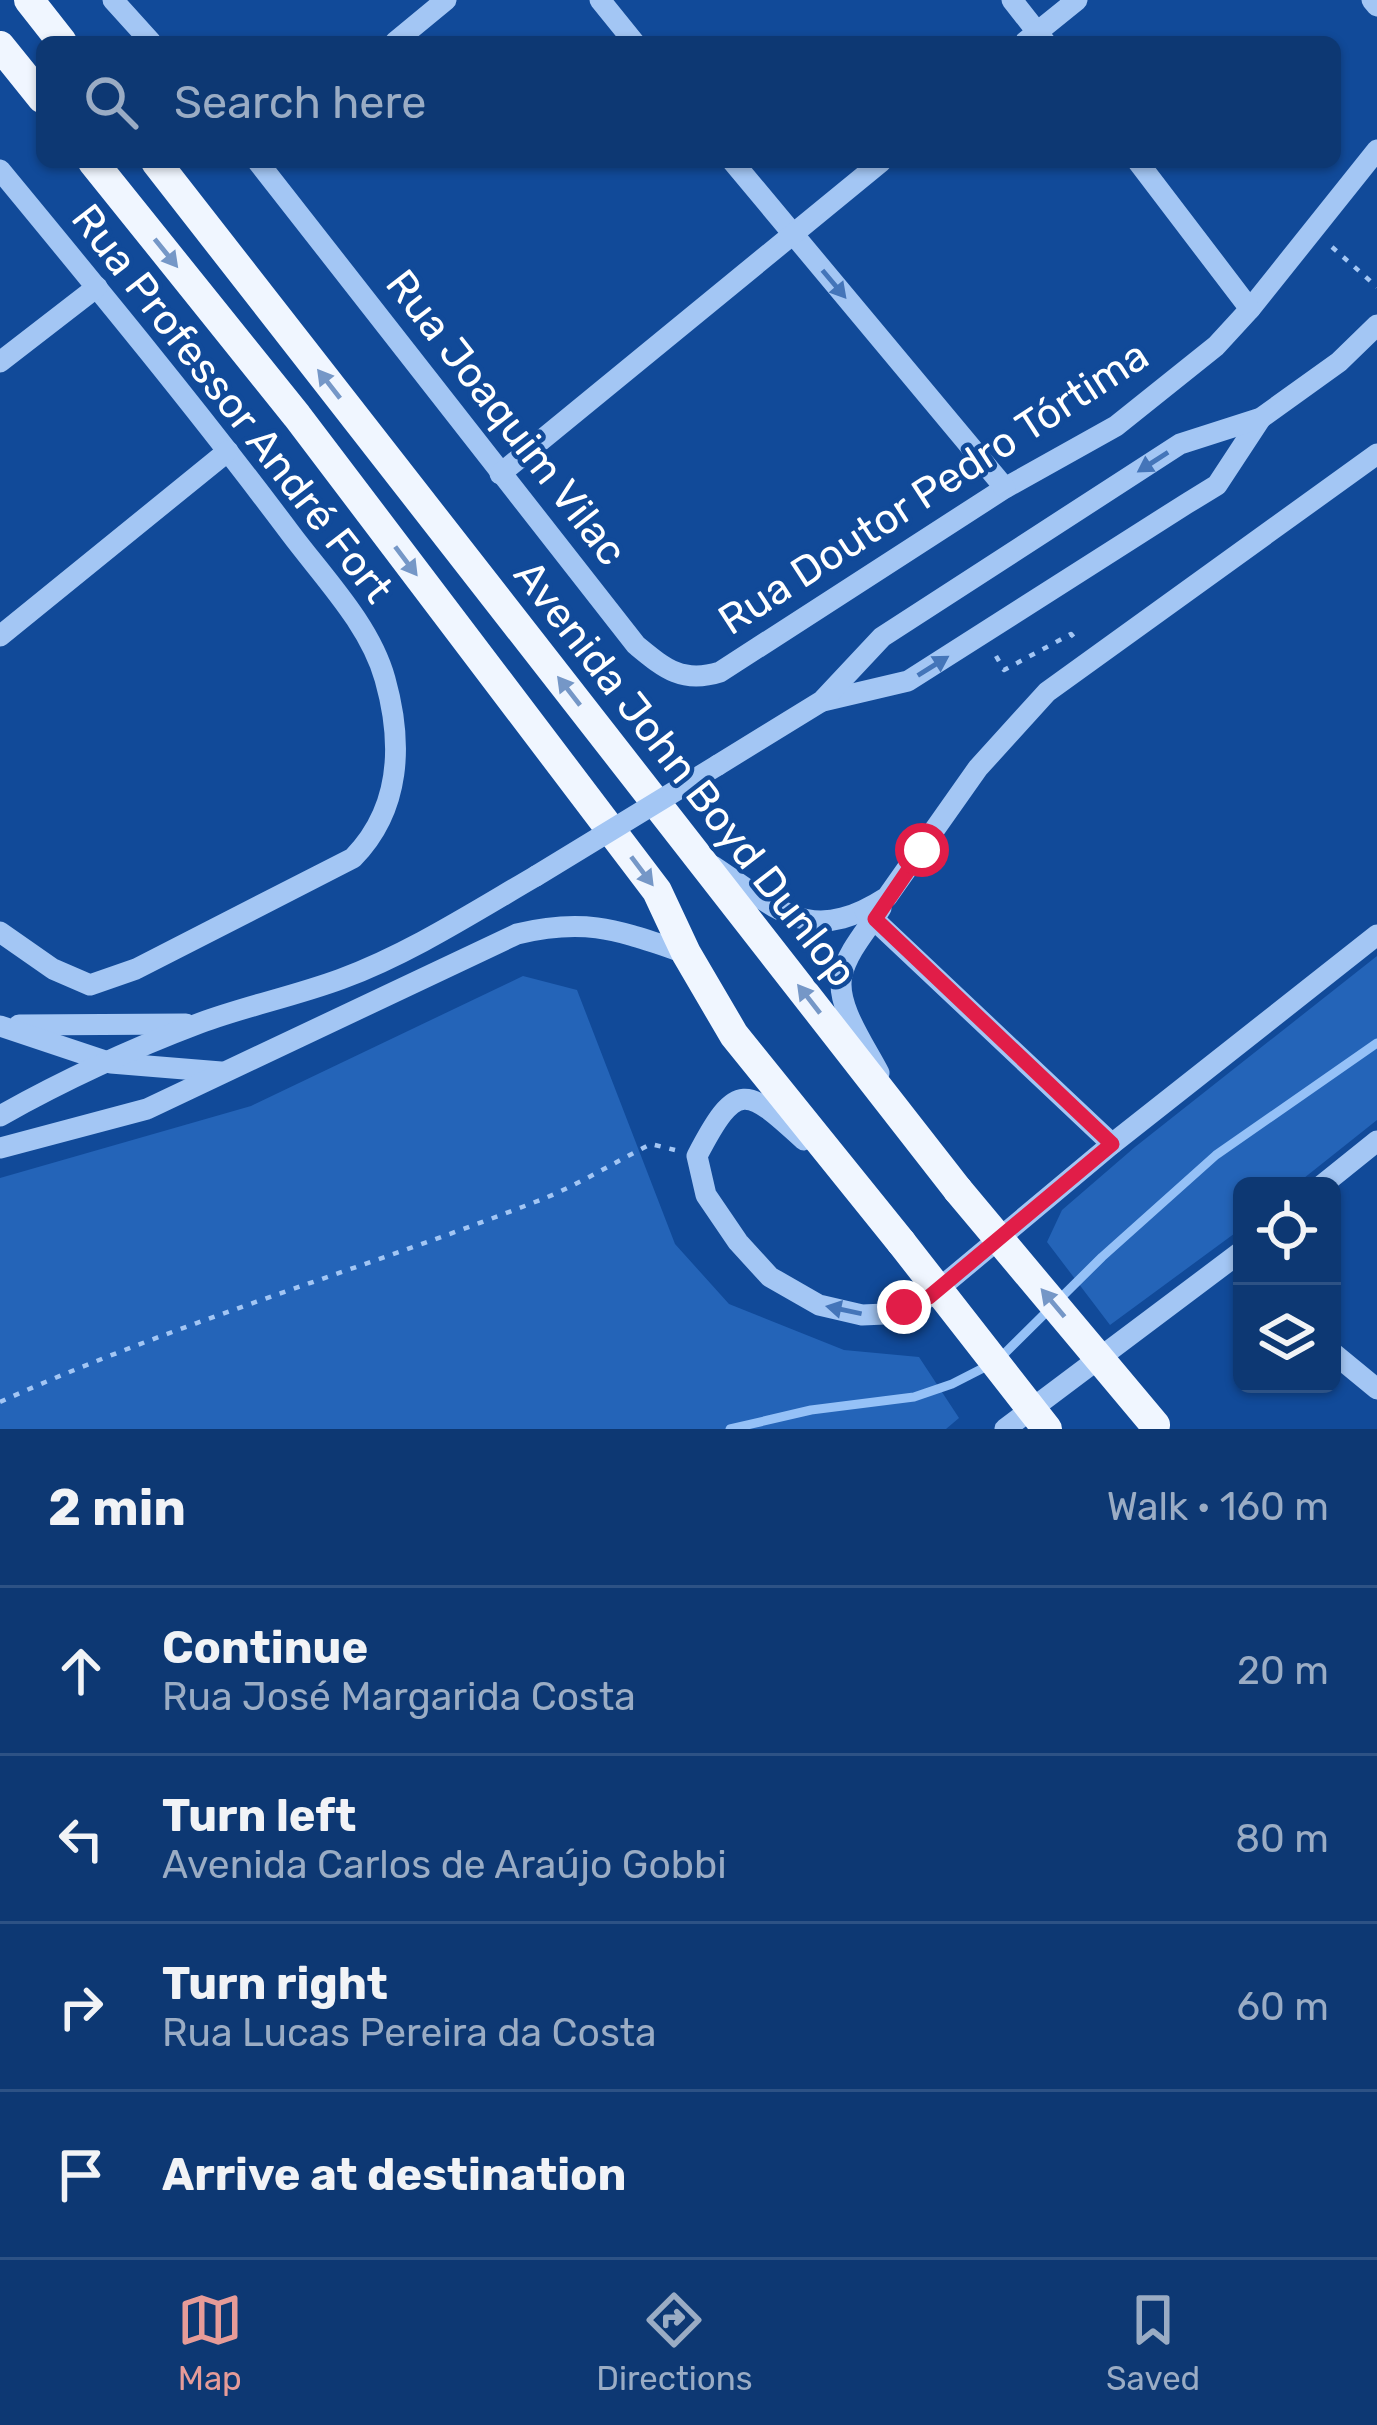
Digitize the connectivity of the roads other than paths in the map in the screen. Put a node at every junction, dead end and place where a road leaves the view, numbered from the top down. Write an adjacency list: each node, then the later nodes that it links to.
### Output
1 (29, 0): 7 (main road)
2 (113, 0): 8 (street)
3 (446, 0): 9 (street)
4 (600, 0): 10 (street)
5 (1012, 0): 11 (street)
6 (1077, 0): 12 (street)
7 (57, 36)
8 (146, 36)
9 (402, 36)
10 (629, 36)
11 (1035, 36)
12 (1038, 36)
13 (0, 46): 14 (main road)
14 (36, 91)
15 (1377, 150): 25 (street, Rua Doutor Pedro Tórtima)
16 (98, 168): 40 (main road, one-way to 40)
17 (161, 168): 36 (main road, Avenida John Boyd Dunlop, one-way to 17)
18 (263, 168): 31 (street, Rua Joaquim Vilac)
19 (738, 168): 23 (street)
20 (874, 168): 23 (street)
21 (1143, 168): 25 (street)
22 (0, 170): 24 (street, Rua Professor André Fort)
23 (793, 235): 31 (street); 32 (street, one-way to 32)
24 (97, 287): 27 (street); 29 (street, Rua Professor André Fort)
25 (1250, 309): 32 (street, Rua Doutor Pedro Tórtima)
26 (1377, 325): 28 (street)
27 (0, 362)
28 (1261, 418): 35 (street, one-way to 35); 35 (street, one-way to 28)
29 (229, 451): 33 (street); 38 (street, Rua Professor André Fort)
30 (1377, 454): 37 (street)
31 (500, 474): 34 (street, Rua Joaquim Vilac)
32 (1005, 488): 34 (street, Rua Doutor Pedro Tórtima)
33 (0, 636)
34 (720, 672)
35 (822, 701): 41 (street, bridge)
36 (698, 856): 37 (street); 46 (main road, Avenida John Boyd Dunlop, one-way to 36)
37 (870, 915): 46 (street); 48 (street)
38 (0, 932)
39 (1377, 934): 48 (street)
40 (686, 953): 44 (street); 51 (main road)
41 (199, 1024): 42 (street); 43 (street)
42 (0, 1026): 43 (street)
43 (111, 1063): 44 (street); 45 (street)
44 (222, 1072): 49 (street)
45 (0, 1116)
46 (904, 1123): 55 (main road, Avenida John Boyd Dunlop, one-way to 46, bridge)
47 (1377, 1141): 50 (street)
48 (1112, 1144): 51 (street, one-way to 51)
49 (0, 1148)
50 (1333, 1177)
51 (859, 1190): 57 (main road, bridge)
52 (1233, 1267): 56 (street)
53 (1341, 1359): 54 (street)
54 (1377, 1389)
55 (1156, 1427)
56 (1005, 1429)
57 (1047, 1429)

